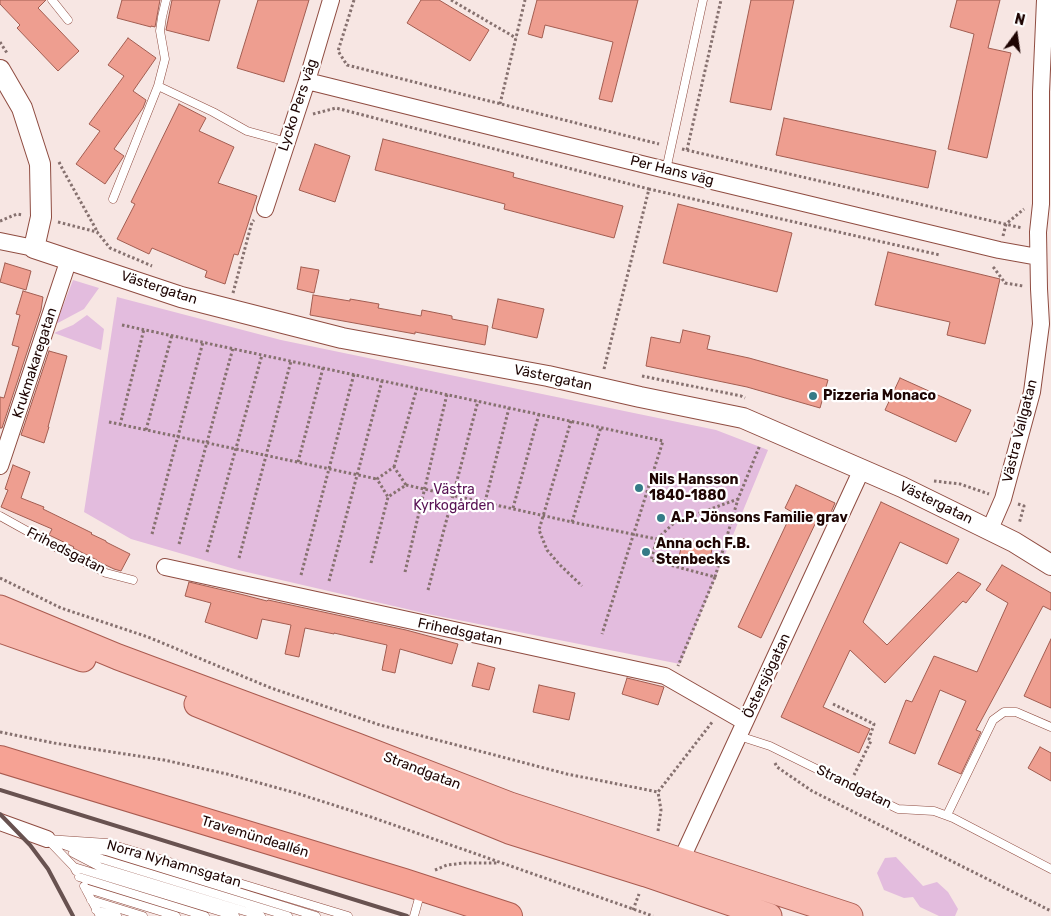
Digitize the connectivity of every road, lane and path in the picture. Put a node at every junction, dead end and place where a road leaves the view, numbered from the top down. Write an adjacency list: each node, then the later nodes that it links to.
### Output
1 (52, 0): 9 (lane)
2 (166, 0): 13 (lane)
3 (331, 0): 12 (street, Lycko Pers väg)
4 (451, 0): 10 (path)
5 (525, 0): 10 (path)
6 (702, 0): 18 (lane)
7 (721, 0): 17 (path)
8 (1045, 0): 21 (street, Västra Vallgatan)
9 (68, 20)
10 (516, 38): 14 (path)
11 (0, 70): 23 (street)
12 (307, 81): 16 (street, Lycko Pers väg); 18 (street, Per Hans väg)
13 (158, 86): 16 (lane); 20 (lane)
14 (500, 104)
15 (312, 114): 19 (path)
16 (286, 142): 22 (street, Lycko Pers väg)
17 (687, 150)
18 (666, 170): 27 (street, Per Hans väg)
19 (649, 189): 28 (path); 45 (path)
20 (113, 199)
21 (1041, 204): 27 (path); 29 (street, Västra Vallgatan)
22 (265, 209): 35 (path)
23 (41, 217): 24 (path); 26 (street); 32 (path)
24 (0, 221)
25 (0, 241): 26 (street)
26 (34, 248): 30 (street, Västergatan)
27 (999, 250): 29 (street, Per Hans väg); 33 (path)
28 (946, 257)
29 (1038, 257): 34 (street, Västra Vallgatan)
30 (69, 259): 57 (street, Västergatan); 63 (street, Krukmakaregatan)
31 (985, 265): 33 (path)
32 (158, 268)
33 (994, 268): 34 (path)
34 (1038, 288): 37 (street, Västra Vallgatan)
35 (224, 293)
36 (122, 324): 38 (path)
37 (1046, 325): 76 (street, Västra Vallgatan)
38 (144, 329): 39 (path); 55 (path)
39 (172, 335): 40 (path); 58 (path)
40 (203, 342): 41 (path); 59 (path)
41 (232, 348): 42 (path); 60 (path)
42 (262, 355): 43 (path); 61 (path)
43 (291, 361): 44 (path); 62 (path)
44 (323, 368): 46 (path); 64 (path)
45 (604, 369)
46 (354, 374): 47 (path); 66 (path)
47 (382, 380): 48 (path); 68 (path)
48 (417, 388): 49 (path); 65 (path)
49 (447, 394): 50 (path); 72 (path)
50 (478, 401): 51 (path); 73 (path)
51 (509, 408): 52 (path); 77 (path)
52 (539, 414): 53 (path); 79 (path)
53 (571, 421): 56 (path); 80 (path)
54 (109, 422): 55 (path)
55 (120, 425): 58 (path)
56 (600, 427): 82 (path); 85 (path)
57 (767, 428): 67 (street, Västergatan); 75 (path)
58 (146, 430): 59 (path)
59 (178, 437): 60 (path); 84 (path)
60 (207, 443): 61 (path); 87 (path)
61 (236, 449): 62 (path); 88 (path)
62 (266, 456): 64 (path); 89 (path)
63 (1, 461)
64 (298, 462): 66 (path)
65 (394, 467): 69 (path); 71 (path)
66 (329, 469): 68 (path); 94 (path)
67 (862, 469): 83 (street, Västergatan); 108 (street, Östersjögatan)
68 (357, 475): 69 (path); 98 (path)
69 (377, 479): 74 (path)
70 (933, 480): 76 (path)
71 (406, 485): 72 (path); 74 (path)
72 (424, 489): 73 (path); 93 (path)
73 (453, 496): 77 (path); 100 (path)
74 (388, 497): 90 (path)
75 (738, 499): 86 (path); 95 (path)
76 (1003, 499): 78 (path); 83 (street, Västra Vallgatan)
77 (485, 502): 79 (path)
78 (1024, 506)
79 (513, 508): 80 (path)
80 (543, 515): 82 (path); 99 (path)
81 (0, 516): 97 (lane, Frihedsgatan)
82 (572, 522): 85 (path)
83 (990, 530): 91 (street, Västergatan)
84 (152, 534)
85 (634, 534): 86 (path); 103 (path)
86 (657, 539): 95 (path)
87 (179, 544)
88 (207, 552)
89 (239, 558)
90 (371, 564)
91 (1051, 566)
92 (165, 568): 104 (street, Frihedsgatan)
93 (405, 572)
94 (301, 575)
95 (715, 577): 104 (path)
96 (0, 578): 106 (path)
97 (133, 580)
98 (329, 581)
99 (582, 586)
100 (428, 590)
101 (0, 608): 116 (main road, Strandgatan)
102 (0, 630): 121 (main road, Strandgatan)
103 (602, 634)
104 (672, 680): 106 (street, Frihedsgatan)
105 (833, 704): 112 (path)
106 (722, 709): 108 (street, Frihedsgatan)
107 (1051, 727): 113 (lane)
108 (742, 729): 110 (lane, Strandgatan); 116 (street, Östersjögatan)
109 (0, 732): 117 (path)
110 (770, 746): 112 (lane, Strandgatan); 125 (path)
111 (0, 759): 123 (highway, Travemündeallén)
112 (849, 784): 113 (lane, Strandgatan)
113 (947, 815): 119 (lane, Strandgatan)
114 (0, 822): 115 (street, Norra Nyhamnsgatan)
115 (47, 839): 118 (lane); 133 (lane); 134 (lane); 135 (lane); 136 (lane, Norra Nyhamnsgatan)
116 (681, 860): 121 (street, Östersjögatan); 140 (main road, Strandgatan)
117 (501, 862): 123 (path); 138 (path)
118 (74, 868): 120 (lane); 132 (lane)
119 (1051, 869)
120 (79, 877): 122 (lane); 131 (lane)
121 (671, 883): 139 (main road, Strandgatan)
122 (85, 888): 124 (lane); 130 (lane)
123 (422, 888): 127 (highway, Travemündeallén); 137 (lane)
124 (91, 900): 126 (lane); 129 (lane)
125 (1051, 911)
126 (98, 913): 128 (lane)
127 (509, 915)
128 (117, 916)
129 (143, 916)
130 (176, 916)
131 (205, 916)
132 (235, 916)
133 (261, 916)
134 (288, 916)
135 (316, 916)
136 (348, 916)
137 (414, 916)
138 (652, 916)
139 (769, 916)
140 (850, 916)

